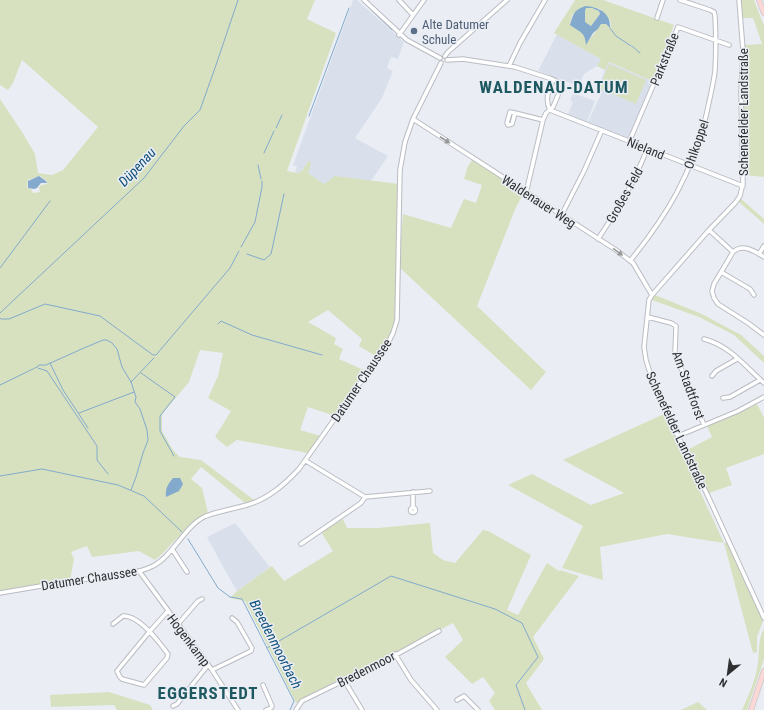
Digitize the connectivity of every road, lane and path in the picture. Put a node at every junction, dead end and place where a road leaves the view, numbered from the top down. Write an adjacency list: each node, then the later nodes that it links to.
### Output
1 (364, 0): 13 (street)
2 (398, 0): 11 (street)
3 (424, 0): 11 (street)
4 (507, 0): 17 (street)
5 (545, 0): 19 (street)
6 (663, 0): 12 (street, Parkstraße)
7 (680, 0): 14 (street, Ohlkoppel)
8 (739, 0): 29 (street, Schenefelder Landstraße)
9 (759, 0): 10 (main road)
10 (764, 13)
11 (413, 15): 13 (street)
12 (657, 18)
13 (399, 35): 16 (street)
14 (716, 40): 15 (street, Parkstraße); 26 (street, Parkstraße); 28 (street, Ohlkoppel)
15 (729, 45)
16 (440, 58): 17 (street); 18 (street)
17 (446, 58): 18 (street); 19 (street)
18 (441, 63): 23 (street, Datumer Chaussee)
19 (509, 66): 20 (street)
20 (554, 82): 21 (street); 21 (street)
21 (550, 110): 24 (street); 25 (street, Nieland)
22 (515, 113): 24 (street)
23 (413, 119): 30 (street, Waldenauer Weg, one-way to 30); 53 (street, Datumer Chaussee)
24 (543, 120): 30 (street)
25 (602, 130): 26 (street, Nieland); 31 (street)
26 (629, 142): 27 (street, Nieland)
27 (647, 149): 28 (street, Nieland); 33 (street, Großes Feld)
28 (690, 166): 29 (street, Nieland); 38 (street, Ohlkoppel)
29 (742, 186): 32 (street, Schenefelder Landstraße)
30 (526, 193): 31 (street, Waldenauer Weg)
31 (561, 216): 33 (street, Waldenauer Weg)
32 (709, 230): 35 (street); 40 (street, Schenefelder Landstraße)
33 (598, 239): 38 (street, Waldenauer Weg, one-way to 38)
34 (764, 246): 36 (street)
35 (733, 252): 36 (street); 39 (street)
36 (759, 254): 37 (street)
37 (764, 256)
38 (630, 261): 40 (street, Waldenauer Weg)
39 (721, 272): 41 (street); 43 (street)
40 (652, 295): 42 (street, Schenefelder Landstraße)
41 (754, 295)
42 (648, 316): 51 (street, Am Stadtforst); 52 (street, Schenefelder Landstraße)
43 (764, 335)
44 (704, 339): 45 (street)
45 (737, 358): 46 (street); 47 (street)
46 (712, 376)
47 (760, 380): 48 (street); 50 (street)
48 (764, 383)
49 (764, 397): 51 (street)
50 (723, 398)
51 (704, 425): 52 (street)
52 (678, 436): 66 (street, Schenefelder Landstraße)
53 (306, 461): 56 (street); 59 (street, Datumer Chaussee)
54 (430, 491): 55 (street)
55 (413, 492): 56 (street); 57 (street)
56 (365, 497): 58 (street)
57 (413, 507)
58 (301, 544)
59 (172, 549): 60 (street, Datumer Chaussee); 61 (street)
60 (139, 571): 62 (street, Datumer Chaussee); 64 (street, Hogenkamp)
61 (188, 572)
62 (0, 593)
63 (202, 599): 68 (street)
64 (168, 611): 68 (street, Hogenkamp); 69 (street)
65 (232, 618): 73 (street)
66 (764, 618)
67 (113, 624): 69 (street)
68 (178, 624): 72 (street, Hogenkamp)
69 (150, 631): 69 (street)
70 (439, 631): 71 (street, Bredenmoor)
71 (395, 654): 75 (street, Bredenmoor); 83 (street)
72 (208, 664): 73 (street, Hogenkamp); 78 (street)
73 (212, 670): 79 (street, Hogenkamp)
74 (764, 672): 85 (main road)
75 (344, 680): 81 (street, Bredenmoor); 82 (street)
76 (262, 685): 80 (street)
77 (457, 700): 84 (street)
78 (173, 706)
79 (238, 710)
80 (266, 710)
81 (296, 710)
82 (362, 710)
83 (437, 710)
84 (478, 710)
85 (751, 710)

